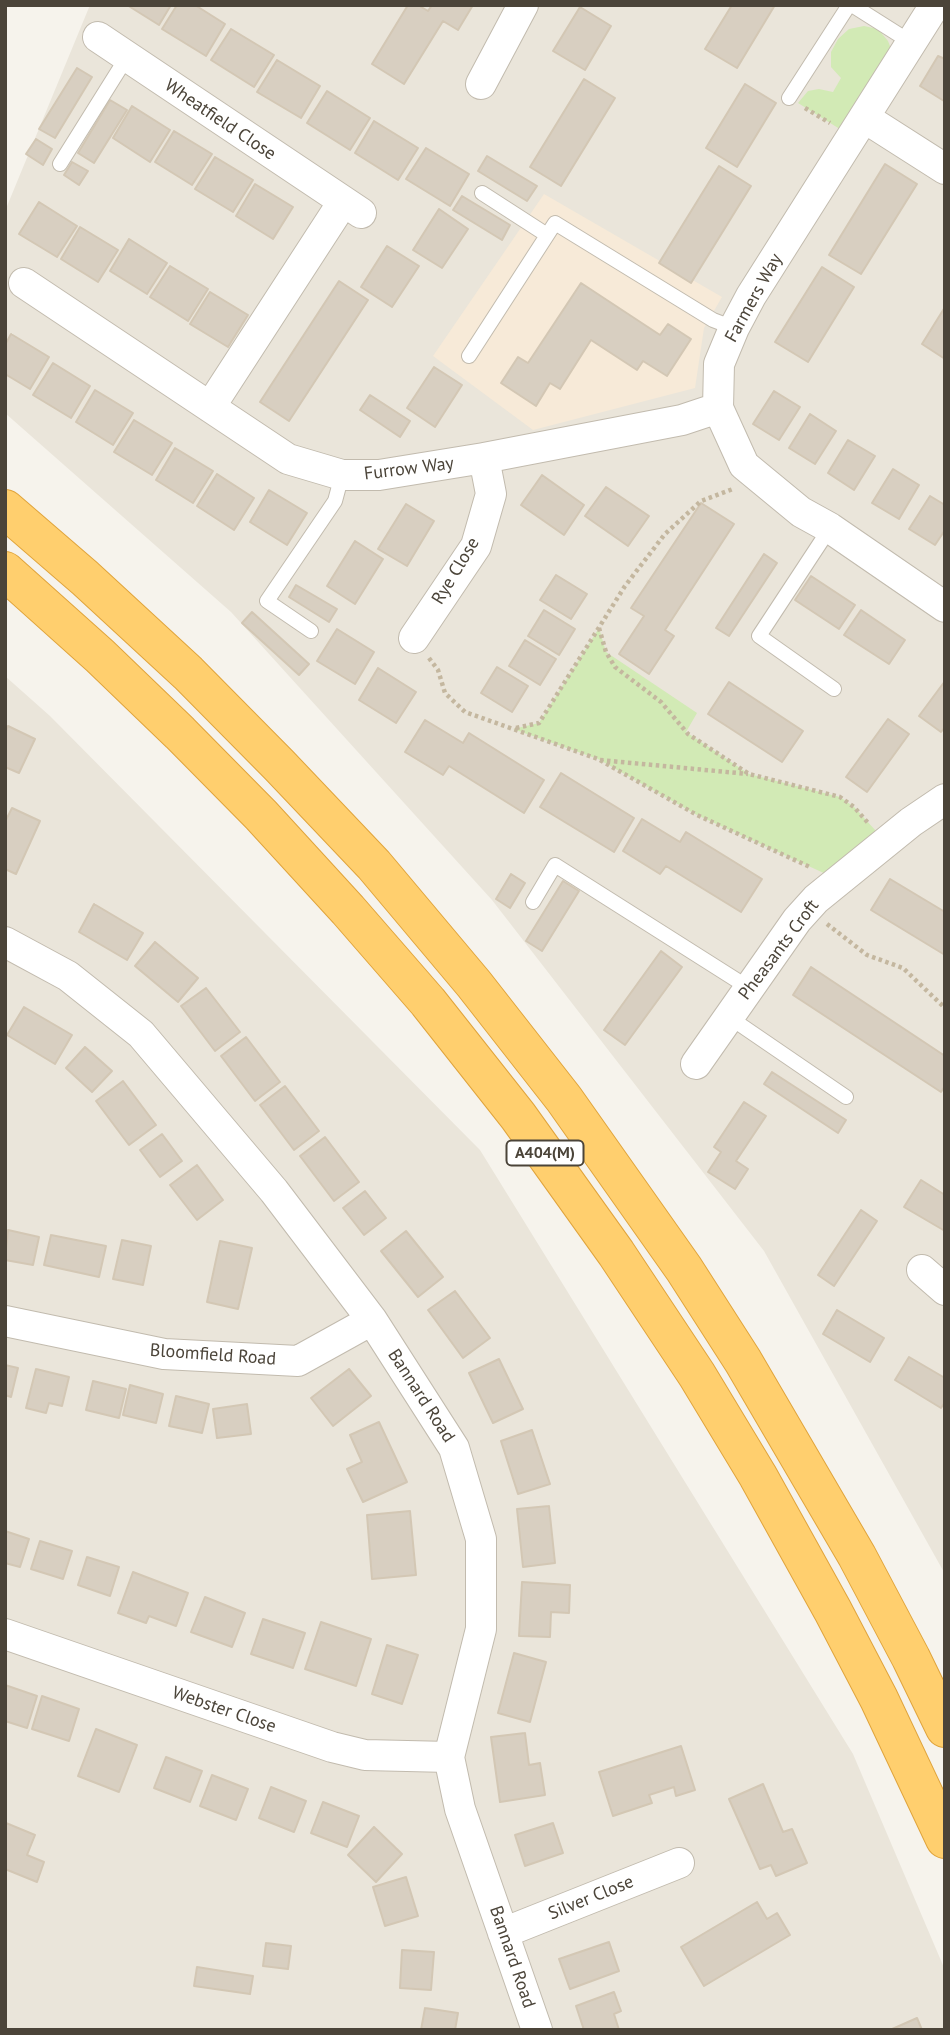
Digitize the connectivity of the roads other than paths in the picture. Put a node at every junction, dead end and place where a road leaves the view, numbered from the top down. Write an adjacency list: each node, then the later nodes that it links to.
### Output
1 (523, 5): 7 (street)
2 (850, 5): 5 (lane); 8 (lane)
3 (935, 5): 5 (street, Farmers Way)
4 (98, 37): 6 (street, Wheatfield Close)
5 (912, 43): 9 (street, Farmers Way)
6 (127, 57): 10 (lane); 17 (street, Wheatfield Close)
7 (481, 84)
8 (789, 98)
9 (858, 128): 11 (street); 15 (street, Farmers Way)
10 (60, 163)
11 (945, 169)
12 (482, 192): 13 (lane)
13 (547, 235): 15 (lane); 16 (lane)
14 (24, 282): 17 (street, Furrow Way)
15 (734, 328): 18 (street, Farmers Way)
16 (469, 356)
17 (210, 407): 20 (street, Furrow Way)
18 (718, 408): 19 (street, Furrow Way); 22 (street, Farmers Way)
19 (484, 458): 20 (street, Furrow Way); 26 (street, Rye Close)
20 (342, 475): 25 (lane)
21 (5, 509): 40 (highway, A404(M))
22 (830, 528): 24 (street, Farmers Way); 27 (lane)
23 (5, 571): 42 (highway, A404(M))
24 (945, 607)
25 (311, 631)
26 (414, 638)
27 (834, 689)
28 (945, 799): 31 (street, Pheasants Croft)
29 (533, 902): 31 (lane)
30 (5, 943): 37 (street, Bannard Road)
31 (750, 988): 32 (street, Pheasants Croft)
32 (729, 1017): 33 (street, Pheasants Croft); 34 (lane)
33 (696, 1064)
34 (846, 1097)
35 (922, 1270): 36 (street)
36 (945, 1290)
37 (372, 1320): 38 (street, Bloomfield Road); 41 (street, Bannard Road)
38 (5, 1321)
39 (5, 1634): 41 (street, Webster Close)
40 (945, 1728)
41 (449, 1757): 44 (street, Bannard Road)
42 (945, 1839)
43 (679, 1863): 44 (street, Silver Close)
44 (503, 1933): 45 (street, Bannard Road)
45 (537, 2030)

